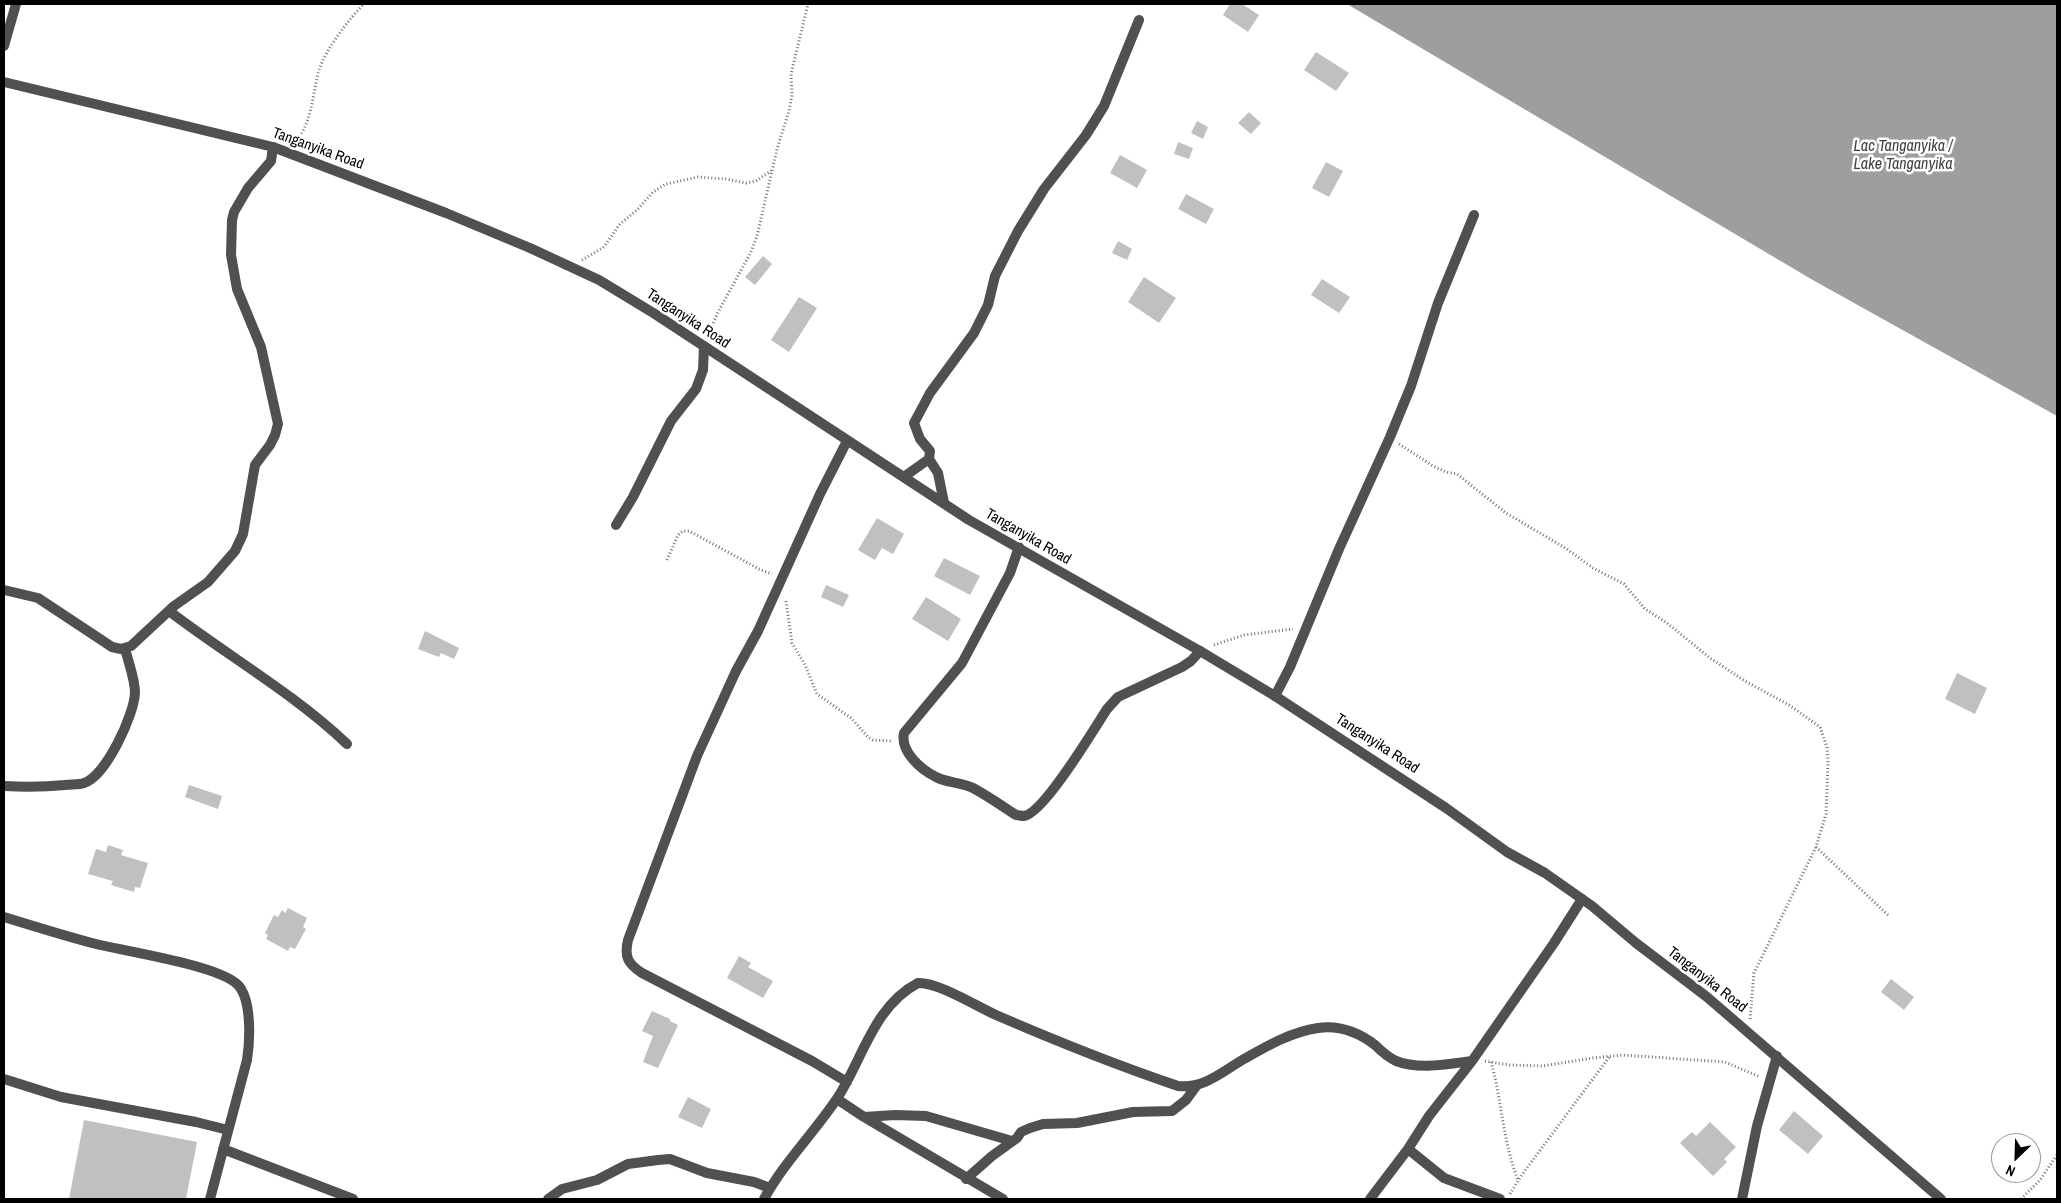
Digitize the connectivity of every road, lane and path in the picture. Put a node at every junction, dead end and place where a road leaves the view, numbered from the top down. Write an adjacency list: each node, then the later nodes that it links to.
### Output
1 (16, 4): 5 (street)
2 (364, 4): 8 (path)
3 (808, 4): 9 (path)
4 (1140, 20): 15 (street)
5 (4, 46)
6 (4, 82): 7 (street, Tanganyika Road)
7 (272, 147): 8 (street, Tanganyika Road); 23 (street)
8 (286, 152): 11 (street, Tanganyika Road)
9 (771, 171): 11 (path); 12 (path)
10 (1474, 215): 13 (street)
11 (565, 264): 12 (street, Tanganyika Road)
12 (704, 346): 14 (street, Tanganyika Road); 18 (street)
13 (1390, 437): 24 (street); 31 (path)
14 (847, 441): 16 (street, Tanganyika Road); 21 (street)
15 (929, 459): 16 (street); 17 (street)
16 (905, 476): 17 (street, Tanganyika Road)
17 (944, 503): 19 (street, Tanganyika Road)
18 (616, 525)
19 (1019, 547): 26 (street, Tanganyika Road); 28 (street)
20 (667, 560): 21 (path)
21 (781, 578): 28 (path); 42 (street)
22 (4, 590): 25 (street)
23 (169, 611): 25 (street); 29 (street)
24 (1306, 627): 26 (path); 27 (street)
25 (125, 648): 30 (street)
26 (1200, 651): 27 (street, Tanganyika Road); 28 (street)
27 (1275, 696): 32 (street, Tanganyika Road)
28 (902, 742)
29 (346, 744)
30 (4, 786)
31 (1816, 847): 33 (path); 35 (path)
32 (1582, 899): 35 (street, Tanganyika Road); 38 (street)
33 (1889, 916)
34 (4, 918): 46 (street)
35 (1750, 1033): 37 (street, Tanganyika Road)
36 (1610, 1056): 39 (path); 41 (path); 52 (path)
37 (1777, 1056): 41 (street); 62 (street, Tanganyika Road)
38 (1472, 1061): 39 (path); 43 (street); 49 (street)
39 (1491, 1062): 52 (path)
40 (4, 1079): 46 (street)
41 (1769, 1081): 61 (street)
42 (847, 1082): 43 (street); 44 (street)
43 (1197, 1085): 47 (street)
44 (837, 1099): 45 (street); 53 (street)
45 (864, 1117): 47 (street); 51 (street)
46 (228, 1130): 48 (street)
47 (1012, 1141): 51 (street)
48 (223, 1149): 54 (street); 55 (street)
49 (1408, 1149): 58 (street); 59 (street)
50 (2057, 1155): 63 (path)
51 (966, 1179): 57 (street)
52 (1518, 1181): 60 (path)
53 (767, 1196): 56 (street)
54 (210, 1199)
55 (353, 1199)
56 (548, 1199)
57 (1003, 1199)
58 (1370, 1199)
59 (1500, 1199)
60 (1507, 1199)
61 (1742, 1199)
62 (1941, 1199)
63 (2021, 1199)

